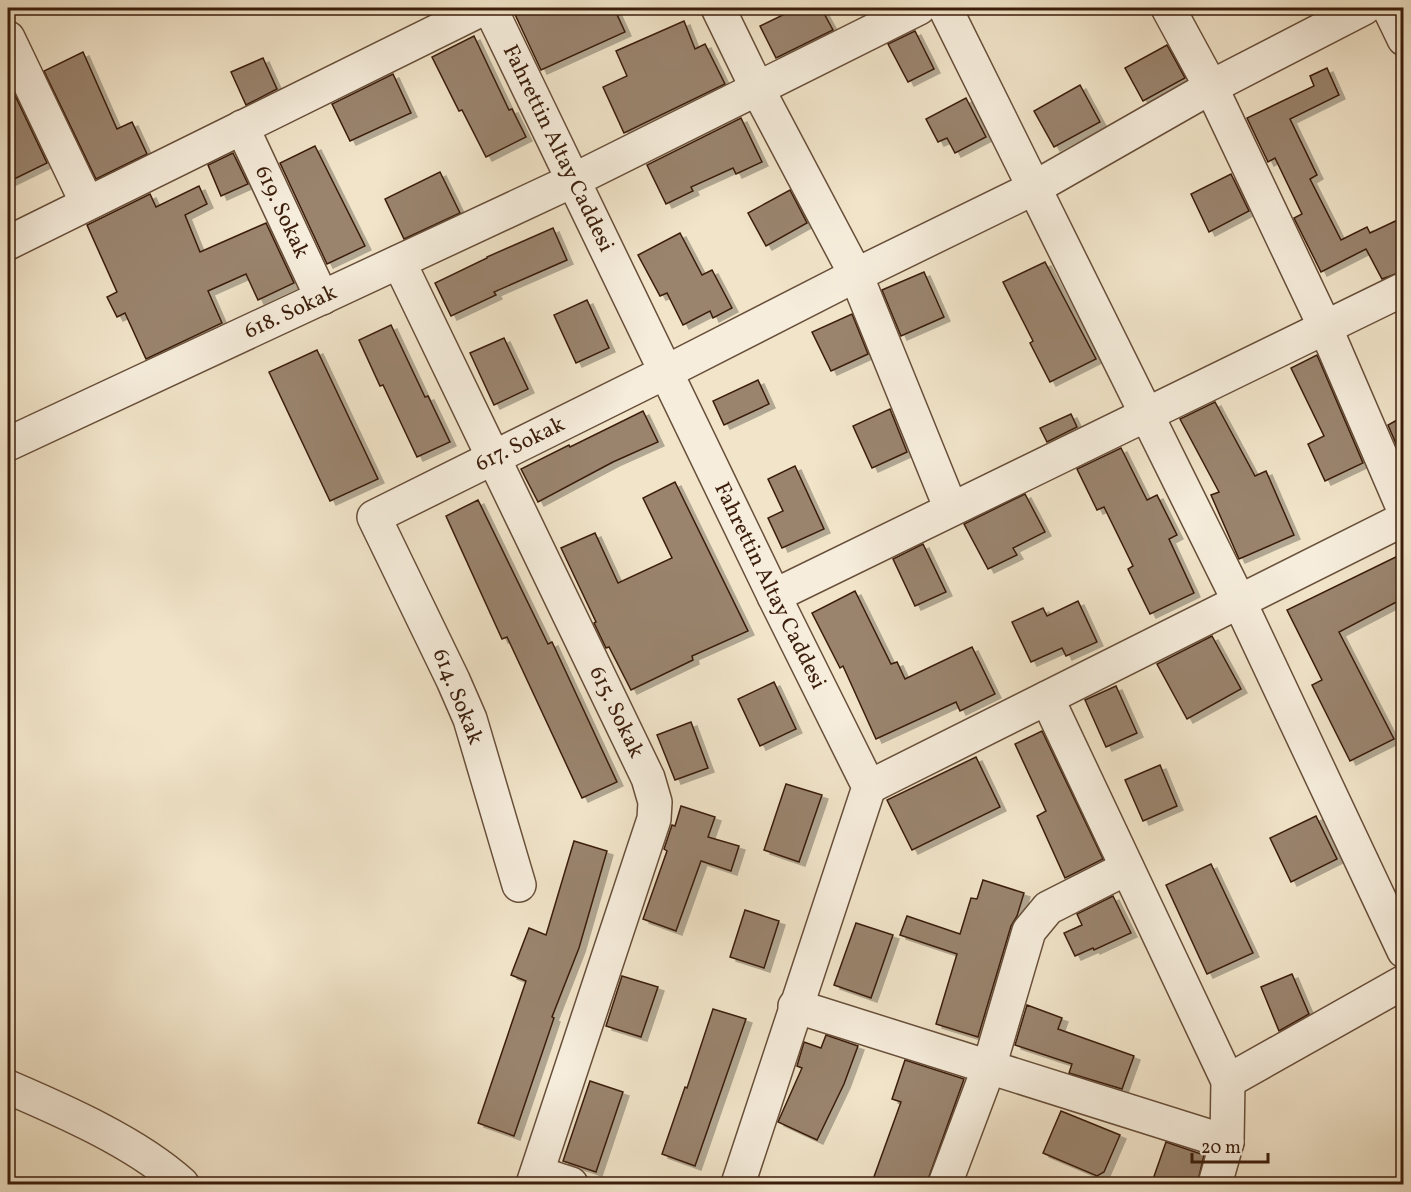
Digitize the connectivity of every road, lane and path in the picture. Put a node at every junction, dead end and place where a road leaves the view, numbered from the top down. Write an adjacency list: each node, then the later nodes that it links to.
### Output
1 (484, 8): 13 (street)
2 (490, 8): 14 (street, Fahrettin Altay Caddesi)
3 (718, 8): 12 (street)
4 (919, 8): 12 (street, 618. Sokak)
5 (945, 8): 15 (street)
6 (1168, 8): 11 (street)
7 (1364, 8): 11 (street, 617. Sokak)
8 (1389, 8): 10 (street)
9 (8, 38): 16 (street)
10 (1404, 39)
11 (1210, 87): 15 (street, 617. Sokak); 22 (street)
12 (758, 88): 14 (street, 618. Sokak); 19 (street)
13 (242, 127): 16 (street); 21 (street, 619. Sokak)
14 (574, 180): 18 (street, 618. Sokak); 23 (street, Fahrettin Altay Caddesi)
15 (1034, 188): 19 (street, 617. Sokak); 24 (street)
16 (87, 203): 17 (street)
17 (8, 243)
18 (399, 262): 21 (street, 618. Sokak); 26 (street, 615. Sokak)
19 (856, 275): 23 (street, 617. Sokak); 27 (street)
20 (1404, 289): 22 (street)
21 (322, 298): 25 (street, 618. Sokak)
22 (1325, 327): 24 (street); 28 (street)
23 (666, 372): 26 (street, 617. Sokak); 31 (street, Fahrettin Altay Caddesi)
24 (1147, 414): 27 (street); 32 (street)
25 (8, 444)
26 (495, 456): 29 (street, 617. Sokak); 44 (street, 615. Sokak)
27 (951, 509): 31 (street)
28 (1404, 510)
29 (374, 517): 36 (street, 614. Sokak)
30 (1404, 519): 32 (street)
31 (774, 596): 34 (street, Fahrettin Altay Caddesi)
32 (1239, 601): 33 (street); 37 (street)
33 (1047, 698): 34 (street); 35 (street)
34 (869, 787): 39 (street)
35 (1127, 868): 40 (street); 41 (street)
36 (519, 885)
37 (1404, 951)
38 (1404, 982): 41 (street)
39 (795, 1006): 40 (street); 47 (street)
40 (988, 1067): 43 (street); 48 (street)
41 (1228, 1081): 43 (street)
42 (8, 1087): 45 (street)
43 (1227, 1142): 49 (street)
44 (535, 1179): 46 (street)
45 (183, 1185)
46 (571, 1185)
47 (738, 1185)
48 (945, 1185)
49 (1215, 1185)

